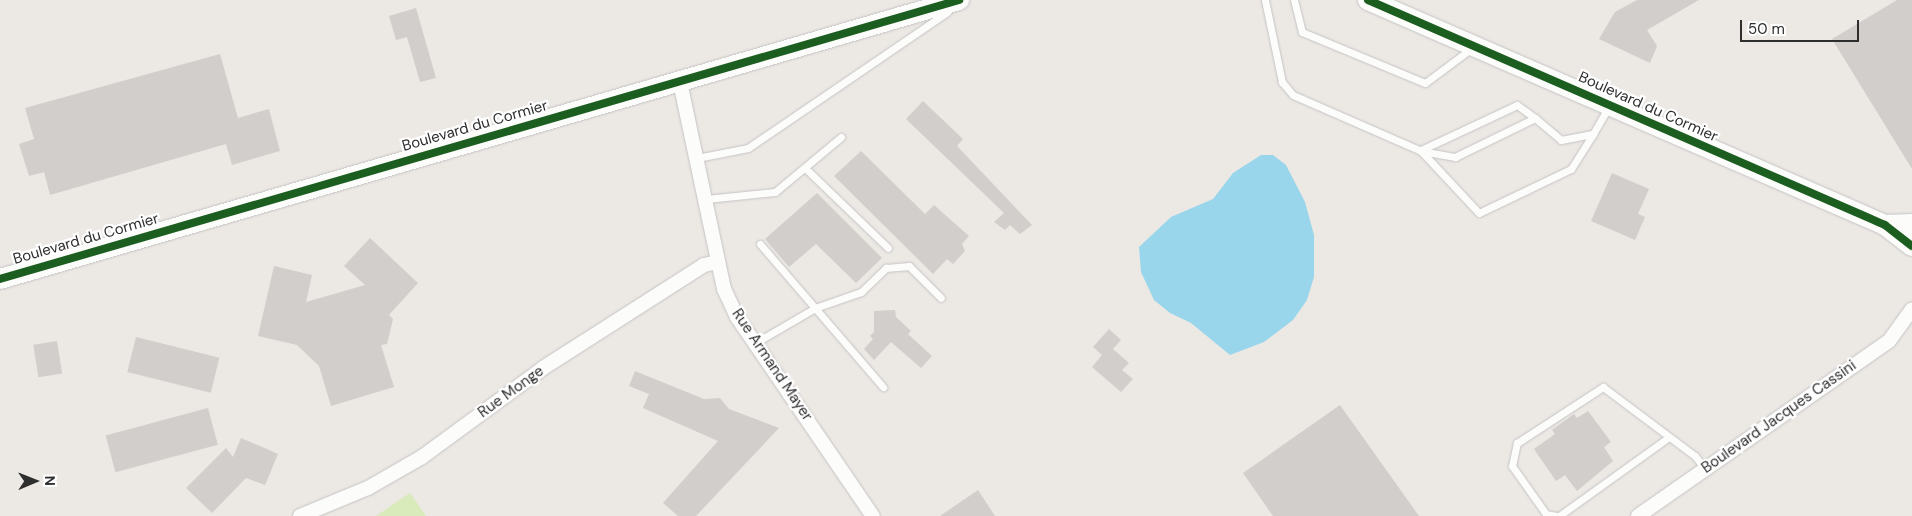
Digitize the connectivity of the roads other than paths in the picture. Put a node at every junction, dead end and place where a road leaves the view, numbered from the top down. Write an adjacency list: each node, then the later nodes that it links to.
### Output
1 (958, 0): 7 (street, Boulevard du Cormier)
2 (964, 0): 13 (lane)
3 (1265, 0): 12 (lane)
4 (1294, 0): 6 (lane)
5 (1368, 0): 6 (street, Boulevard du Cormier)
6 (1474, 46): 8 (street, Boulevard du Cormier)
7 (680, 82): 13 (street, Rue Armand Mayer); 22 (street, Boulevard du Cormier)
8 (1609, 105): 10 (lane); 17 (street, Boulevard du Cormier)
9 (1535, 118): 10 (lane); 12 (lane); 12 (lane)
10 (1593, 134): 12 (lane)
11 (841, 137): 14 (lane)
12 (1420, 150)
13 (697, 158): 15 (street, Rue Armand Mayer)
14 (805, 168): 15 (lane); 20 (lane)
15 (706, 199): 21 (street, Rue Armand Mayer)
16 (1912, 224): 17 (street, Boulevard du Cormier)
17 (1886, 225): 19 (street, Boulevard du Cormier)
18 (760, 244): 24 (lane)
19 (1912, 246)
20 (888, 248)
21 (718, 262): 26 (street, Rue Armand Mayer); 30 (street, Rue Monge)
22 (0, 279)
23 (941, 298): 24 (lane)
24 (815, 308): 26 (lane); 27 (lane)
25 (1912, 309): 29 (street, Boulevard Jacques Cassini)
26 (755, 343): 31 (street, Rue Armand Mayer)
27 (883, 387)
28 (1669, 437): 29 (lane); 32 (lane); 32 (lane)
29 (1705, 469): 33 (street, Boulevard Jacques Cassini)
30 (300, 516)
31 (873, 516)
32 (1558, 516)
33 (1638, 516)

